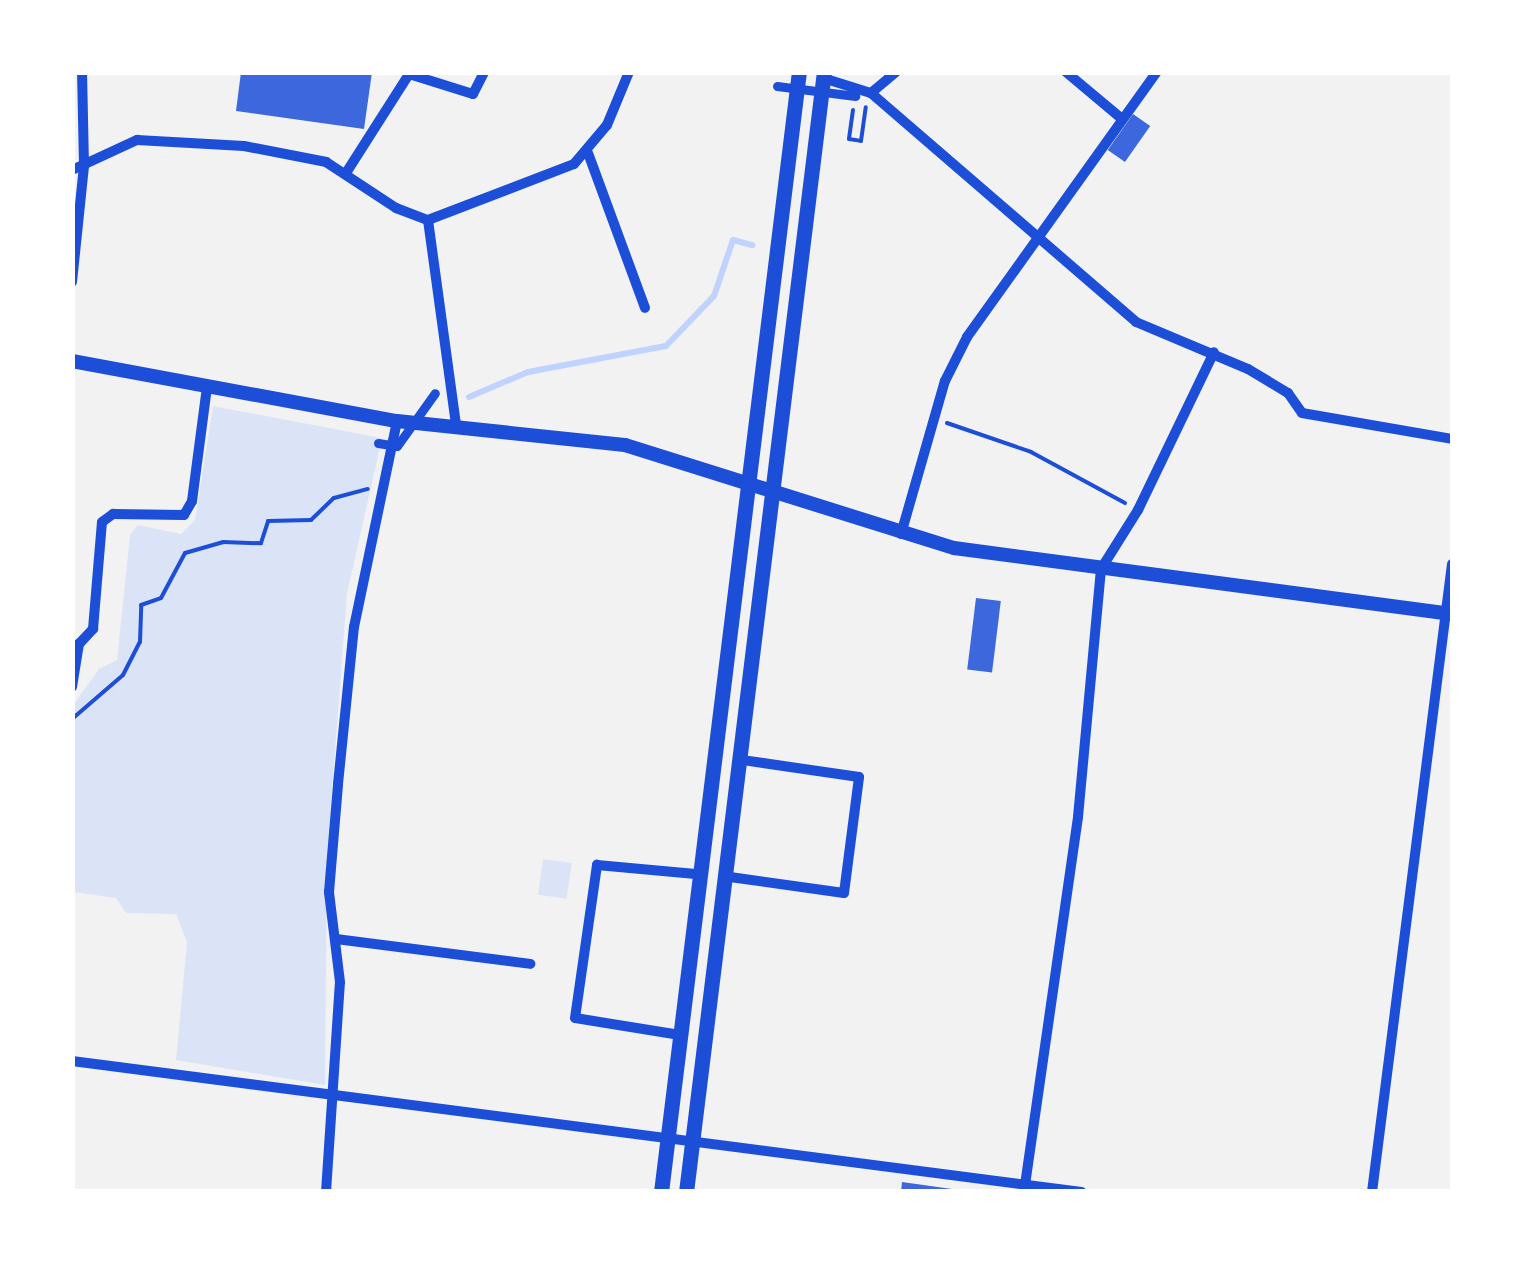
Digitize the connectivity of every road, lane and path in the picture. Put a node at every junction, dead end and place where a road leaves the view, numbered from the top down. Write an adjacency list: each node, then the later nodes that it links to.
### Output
1 (82, 72): 14 (street)
2 (484, 72): 15 (street)
3 (629, 72): 13 (street)
4 (799, 72): 30 (main road)
5 (896, 72): 10 (street)
6 (1066, 72): 12 (street)
7 (1157, 72): 12 (street)
8 (823, 75): 10 (street); 31 (main road)
9 (777, 86): 11 (street)
10 (869, 95): 11 (path); 17 (street)
11 (854, 96)
12 (1122, 119): 17 (street)
13 (588, 153): 16 (street); 19 (street)
14 (78, 168): 15 (street); 18 (street)
15 (346, 173): 16 (street)
16 (428, 220): 26 (street)
17 (1036, 234): 20 (street); 24 (street)
18 (72, 282)
19 (645, 308)
20 (1214, 352): 27 (street); 32 (street)
21 (72, 361): 22 (street)
22 (207, 387): 25 (street); 37 (street)
23 (435, 393): 28 (street)
24 (934, 418): 32 (path); 33 (street)
25 (396, 421): 26 (street); 42 (street)
26 (456, 425): 30 (street)
27 (1452, 439)
28 (378, 443)
29 (372, 478): 38 (path)
30 (746, 483): 31 (street); 40 (main road)
31 (772, 492): 33 (street); 39 (main road)
32 (1138, 510): 35 (street)
33 (900, 535): 35 (street)
34 (1452, 564): 36 (street)
35 (1101, 569): 36 (street); 49 (street)
36 (1448, 614): 54 (street)
37 (72, 687)
38 (72, 719)
39 (743, 760): 41 (main road); 41 (street)
40 (696, 874): 44 (main road); 44 (street)
41 (730, 877): 48 (main road)
42 (336, 939): 43 (street); 46 (street)
43 (530, 964)
44 (680, 1034): 47 (main road)
45 (72, 1060): 46 (street)
46 (330, 1097): 47 (street); 50 (street)
47 (667, 1142): 48 (street); 51 (main road)
48 (692, 1146): 49 (street); 52 (main road)
49 (1024, 1188): 53 (street)
50 (326, 1192)
51 (661, 1192)
52 (686, 1192)
53 (1082, 1192)
54 (1372, 1192)

